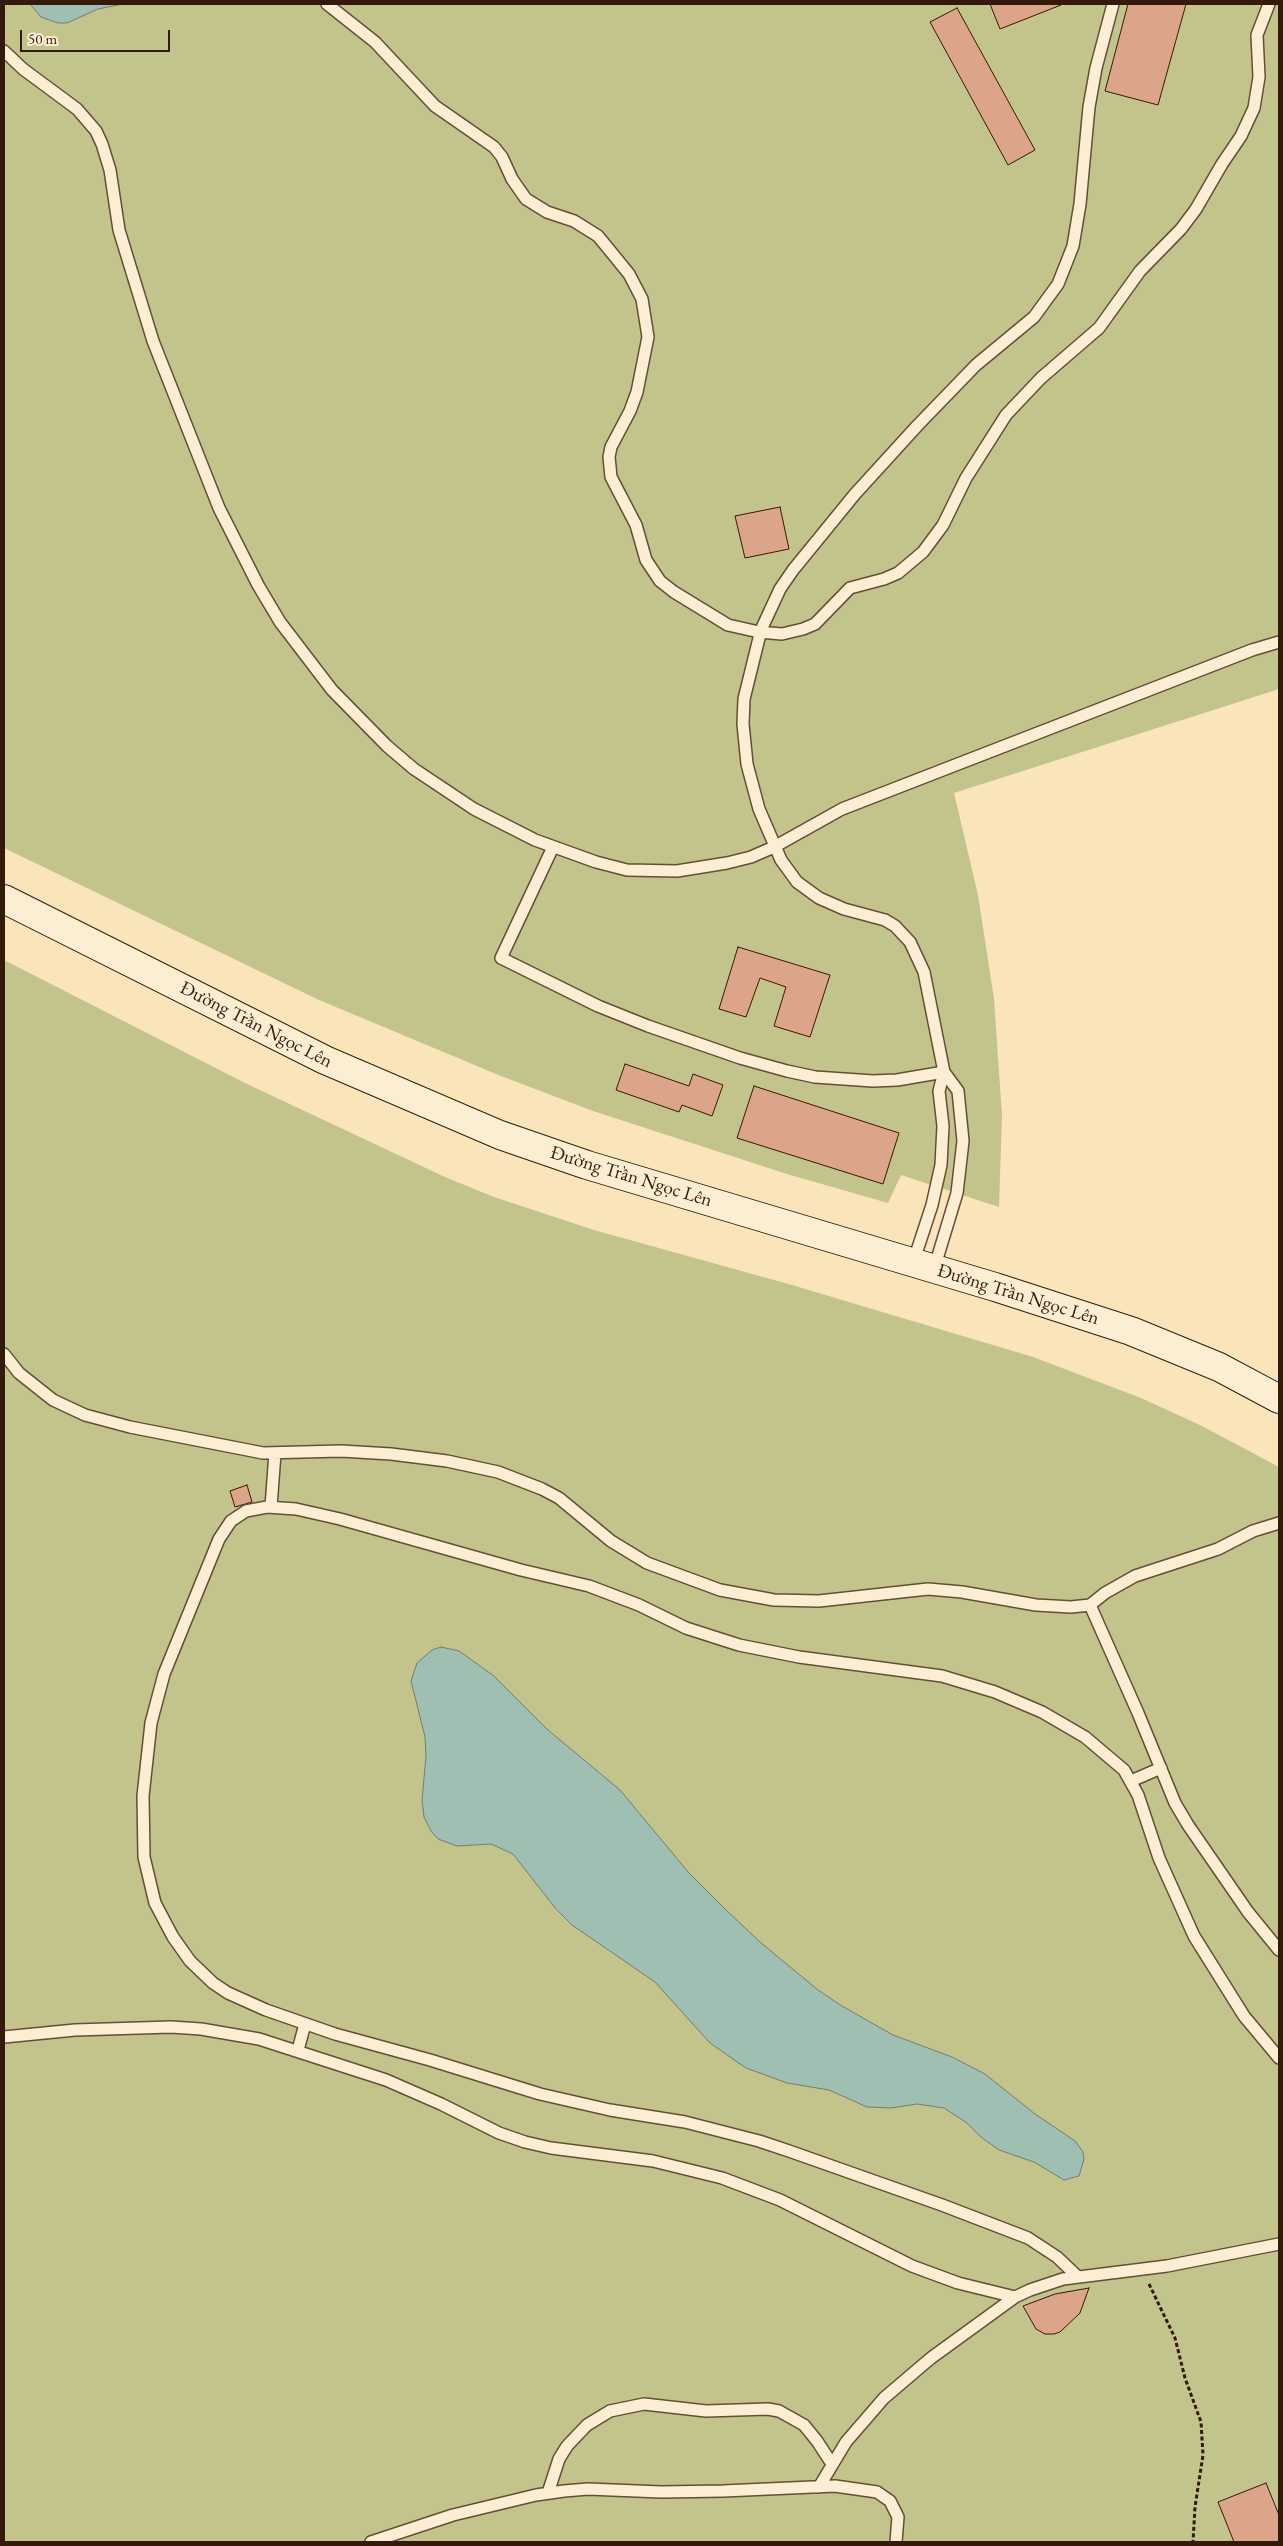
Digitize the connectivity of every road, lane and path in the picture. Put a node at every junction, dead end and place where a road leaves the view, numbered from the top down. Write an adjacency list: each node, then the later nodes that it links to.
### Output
1 (327, 4): 5 (lane)
2 (1113, 4): 5 (lane)
3 (1269, 4): 5 (lane)
4 (5, 54): 8 (lane)
5 (760, 632): 7 (lane)
6 (1279, 642): 7 (lane)
7 (774, 846): 8 (lane); 10 (lane)
8 (553, 847): 10 (lane)
9 (4, 899): 11 (street, Đường Trần Ngọc Lên)
10 (944, 1072): 11 (lane); 11 (lane)
11 (924, 1266): 13 (street, Đường Trần Ngọc Lên)
12 (4, 1354): 14 (lane)
13 (1279, 1399)
14 (275, 1453): 15 (lane); 17 (lane)
15 (271, 1507): 19 (lane); 21 (lane)
16 (1279, 1523): 17 (lane)
17 (1090, 1605): 18 (lane)
18 (1161, 1768): 19 (lane); 20 (lane)
19 (1131, 1781): 24 (lane)
20 (1279, 1950)
21 (305, 2024): 23 (lane); 27 (lane)
22 (4, 2037): 23 (lane)
23 (298, 2050): 28 (lane)
24 (1279, 2058)
25 (1279, 2244): 26 (lane)
26 (1138, 2269): 27 (lane); 34 (path)
27 (1078, 2277): 28 (lane)
28 (1015, 2297): 29 (lane)
29 (832, 2464): 30 (lane); 31 (lane)
30 (819, 2487): 31 (lane); 33 (lane)
31 (548, 2493): 32 (lane)
32 (371, 2542)
33 (896, 2542)
34 (1193, 2542)

